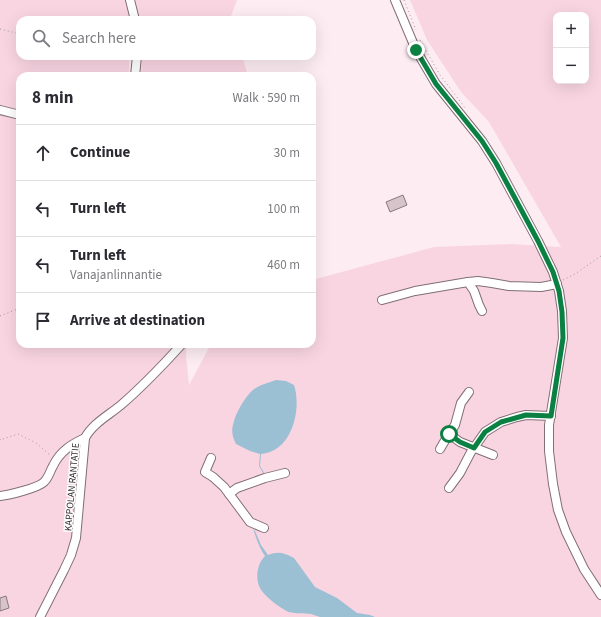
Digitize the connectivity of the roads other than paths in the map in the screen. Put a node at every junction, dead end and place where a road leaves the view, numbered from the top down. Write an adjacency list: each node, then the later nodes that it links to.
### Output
1 (130, 0): 3 (street)
2 (396, 0): 9 (street)
3 (134, 16)
4 (136, 60): 5 (street)
5 (136, 72)
6 (0, 110): 7 (street)
7 (16, 114)
8 (468, 282): 9 (street); 10 (street); 11 (street)
9 (558, 283): 14 (street)
10 (382, 300)
11 (482, 311)
12 (178, 348): 16 (street, KAPPOLAN RANTATIE)
13 (469, 392): 15 (street)
14 (551, 416): 17 (street); 26 (street)
15 (449, 434): 17 (street); 18 (street)
16 (85, 438): 24 (street); 27 (street, KAPPOLAN RANTATIE)
17 (474, 448): 19 (street); 22 (street)
18 (440, 449)
19 (492, 455)
20 (211, 458): 23 (street)
21 (286, 473): 23 (street)
22 (449, 488)
23 (229, 494): 25 (street)
24 (0, 496)
25 (264, 528)
26 (601, 595)
27 (40, 617)

